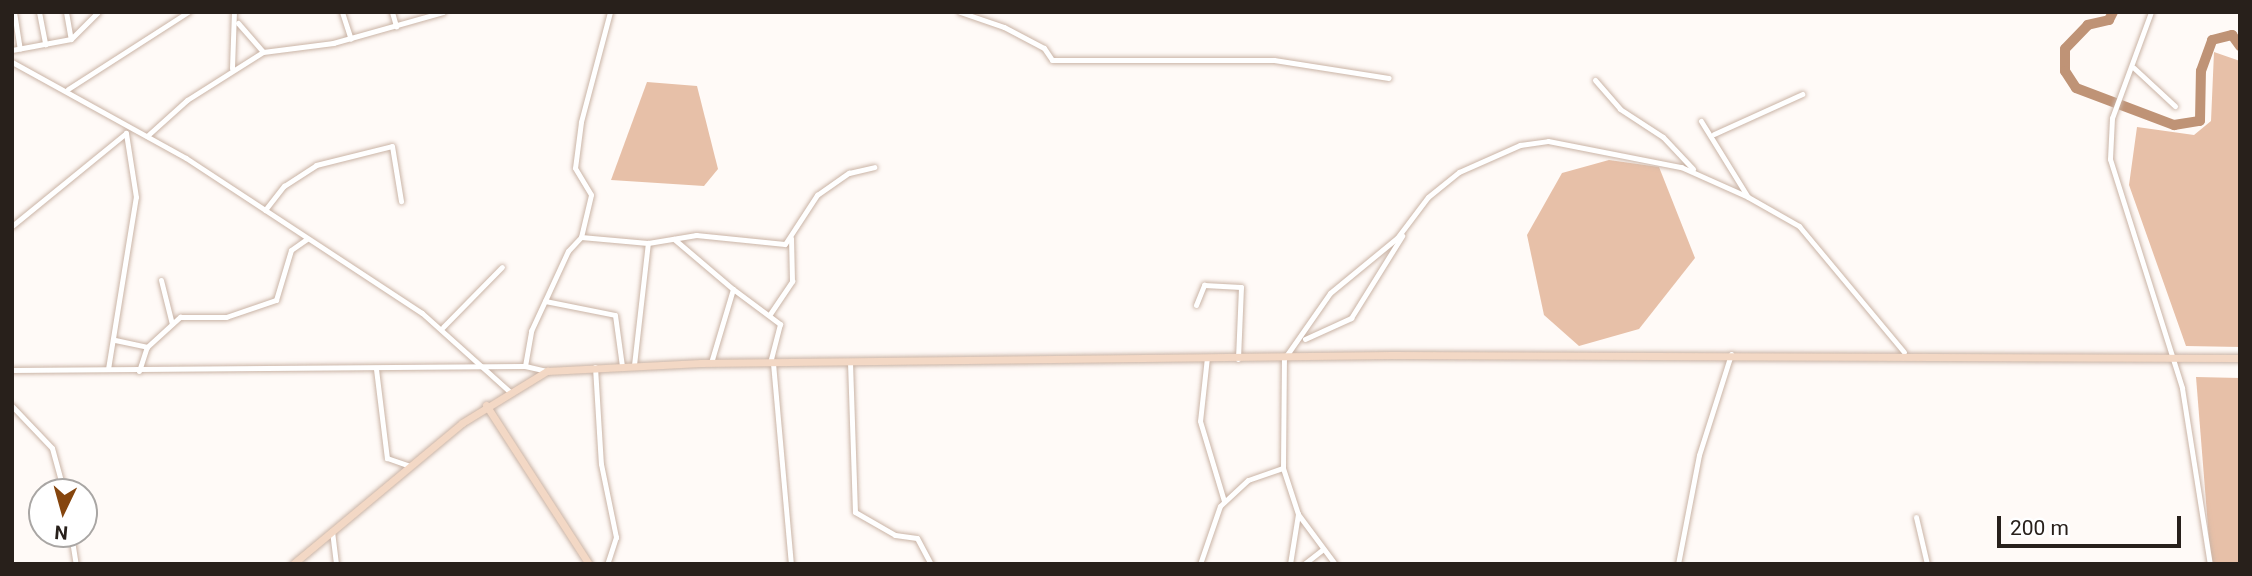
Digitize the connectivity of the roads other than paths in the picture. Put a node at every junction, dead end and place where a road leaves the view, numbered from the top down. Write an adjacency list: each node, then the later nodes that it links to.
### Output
1 (14, 12): 19 (street)
2 (39, 12): 18 (street)
3 (66, 12): 16 (street)
4 (98, 12): 16 (street)
5 (188, 12): 27 (street)
6 (234, 12): 14 (street)
7 (342, 12): 17 (street)
8 (392, 12): 15 (street)
9 (443, 12): 13 (street)
10 (610, 12): 42 (street)
11 (960, 12): 25 (street)
12 (2151, 12): 24 (street)
13 (429, 14): 15 (street)
14 (238, 23): 21 (street); 23 (street)
15 (396, 26): 17 (street)
16 (71, 39): 18 (street)
17 (351, 39): 21 (street)
18 (45, 44): 19 (street)
19 (20, 49): 20 (street)
20 (12, 50)
21 (263, 52): 23 (street)
22 (12, 62): 27 (street)
23 (232, 68): 34 (street)
24 (2134, 68): 29 (street); 61 (street)
25 (1389, 78)
26 (1595, 80): 36 (street)
27 (68, 89): 31 (street)
28 (1802, 94): 33 (street)
29 (2175, 106)
30 (1701, 121): 33 (street)
31 (132, 127): 32 (street); 34 (street)
32 (127, 133): 40 (street); 55 (street)
33 (1714, 134): 37 (street)
34 (147, 136): 39 (street)
35 (874, 167): 43 (street)
36 (1695, 172): 37 (street); 41 (street)
37 (1748, 197): 58 (street)
38 (401, 201): 39 (street)
39 (265, 211): 44 (street)
40 (12, 226)
41 (1405, 230): 56 (street); 56 (street)
42 (581, 237): 46 (street); 50 (street)
43 (791, 238): 45 (street); 52 (street)
44 (307, 239): 53 (street); 54 (street)
45 (674, 239): 46 (street); 49 (street)
46 (648, 243): 68 (street)
47 (502, 267): 54 (street)
48 (161, 280): 53 (street)
49 (733, 289): 52 (street); 66 (street)
50 (545, 301): 69 (street); 70 (street)
51 (1196, 305): 63 (street)
52 (770, 314): 67 (street)
53 (172, 324): 57 (street)
54 (443, 327): 76 (street)
55 (115, 340): 57 (street); 72 (street)
56 (1302, 340): 64 (street)
57 (147, 347): 75 (street)
58 (1904, 352): 59 (street); 61 (street)
59 (1731, 354): 64 (street); 99 (street)
60 (1207, 357): 63 (street); 65 (street); 84 (street)
61 (2173, 357): 62 (street); 101 (street)
62 (2240, 358)
63 (1238, 359): 64 (street)
64 (1284, 359): 82 (street)
65 (850, 362): 67 (street); 94 (street)
66 (711, 363): 67 (street); 68 (street)
67 (771, 363): 93 (street)
68 (634, 365): 70 (street)
69 (525, 366): 76 (street); 77 (street)
70 (622, 366): 71 (street)
71 (595, 367): 77 (street); 92 (street)
72 (108, 369): 74 (street); 75 (street)
73 (376, 369): 75 (street); 76 (street); 81 (street)
74 (12, 370)
75 (139, 371)
76 (493, 371): 78 (street)
77 (547, 372): 78 (street)
78 (509, 391): 79 (street)
79 (486, 405): 81 (street); 91 (street)
80 (12, 406): 83 (street)
81 (410, 466): 87 (street)
82 (1283, 468): 84 (street); 85 (street)
83 (60, 478)
84 (1224, 501): 95 (street)
85 (1298, 514): 88 (street); 96 (street)
86 (1916, 517): 100 (street)
87 (332, 531): 89 (street); 90 (street)
88 (1323, 549): 97 (street); 98 (street)
89 (338, 563)
90 (292, 564)
91 (589, 564)
92 (607, 564)
93 (791, 564)
94 (931, 564)
95 (1200, 564)
96 (1290, 564)
97 (1304, 564)
98 (1335, 564)
99 (1678, 564)
100 (1927, 564)
101 (2210, 564)

